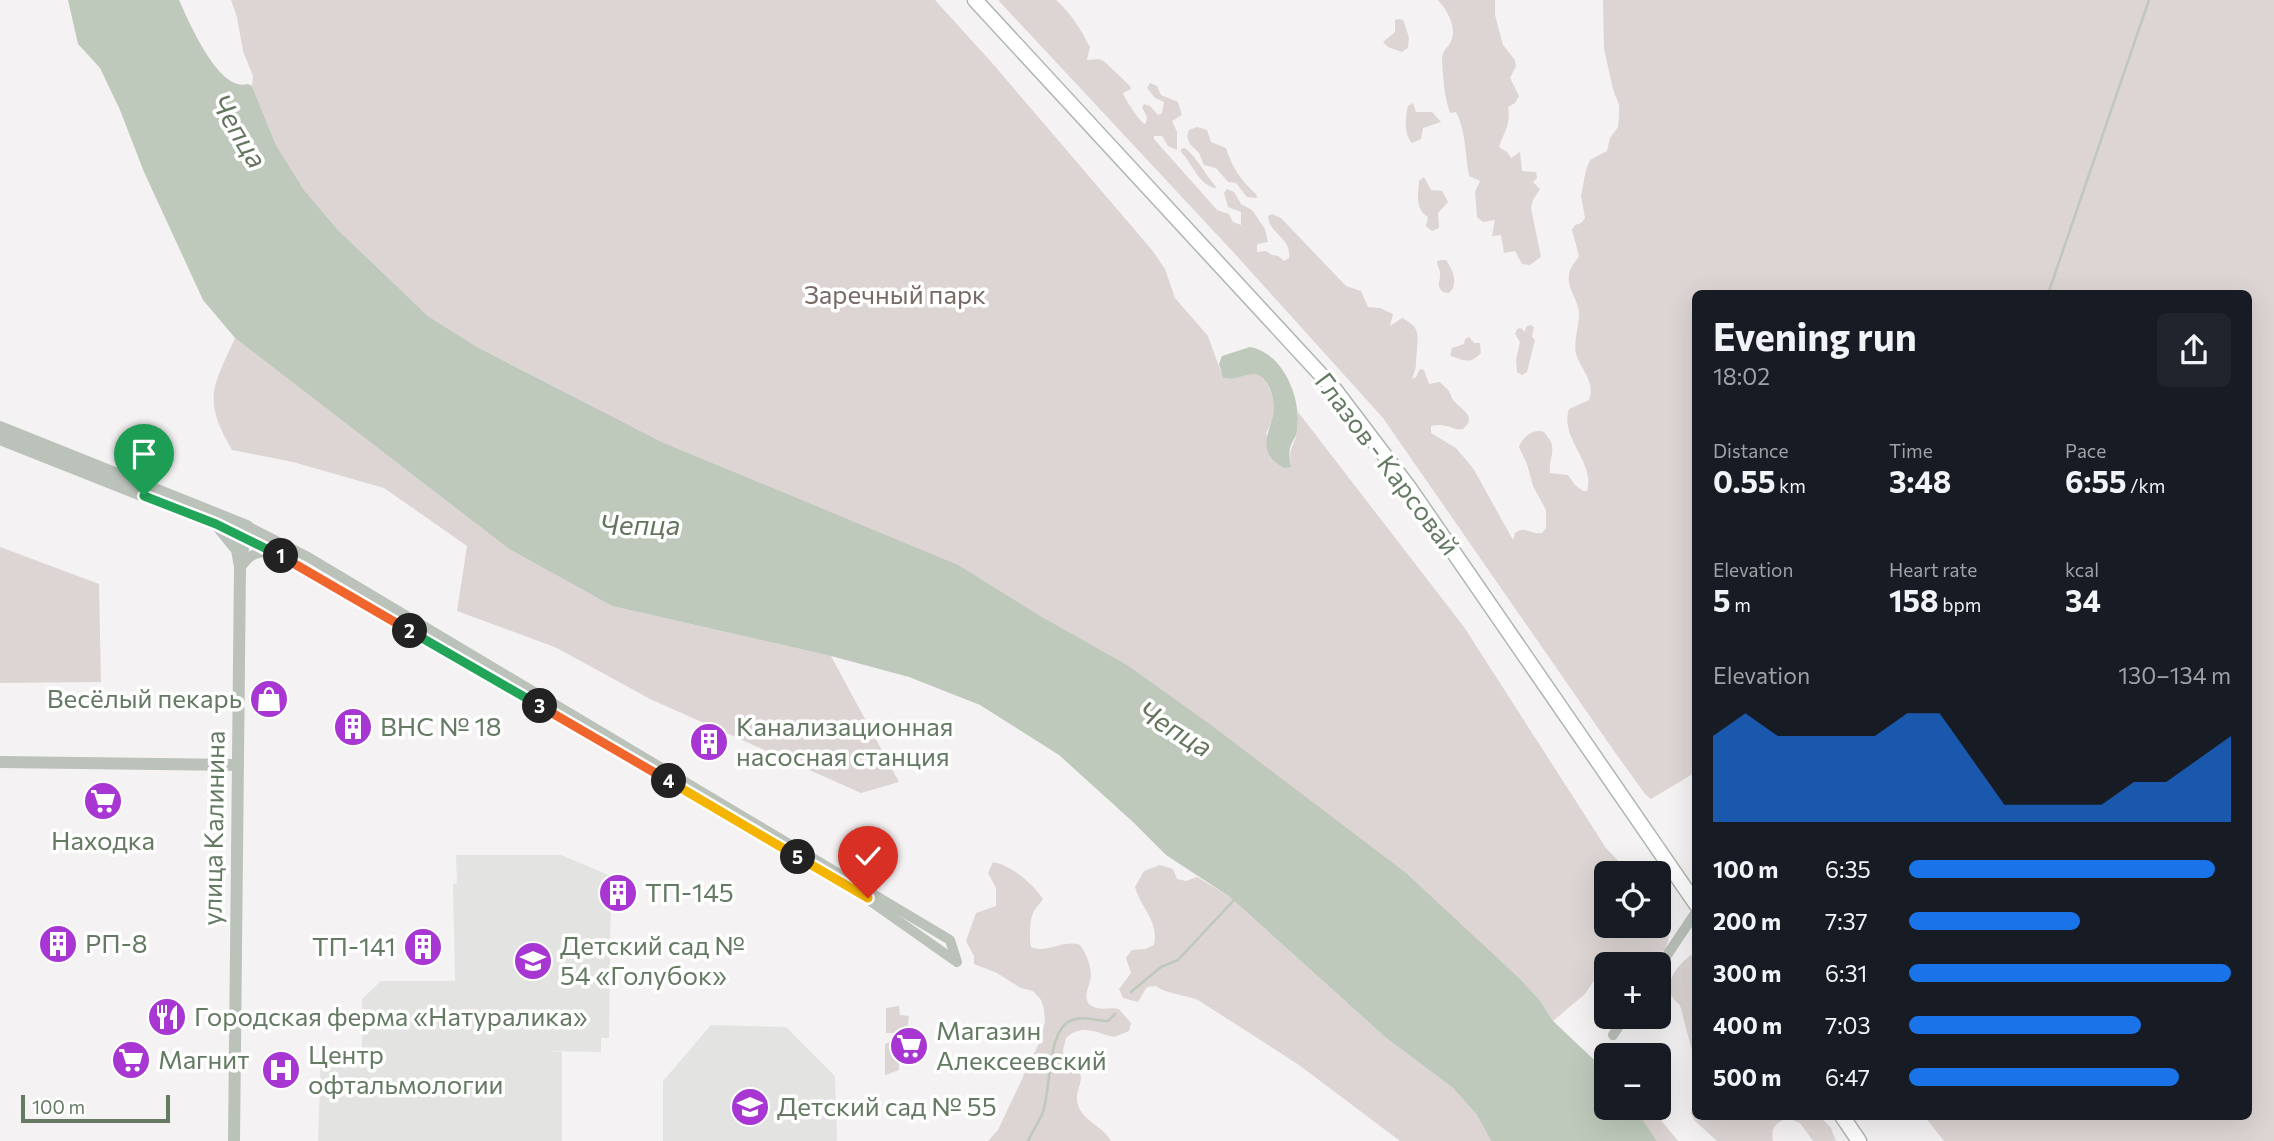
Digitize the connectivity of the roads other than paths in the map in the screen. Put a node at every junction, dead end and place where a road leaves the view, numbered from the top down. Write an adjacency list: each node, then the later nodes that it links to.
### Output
1 (975, 0): 10 (main road, Глазов - Карсовай)
2 (0, 427): 5 (street)
3 (0, 439): 4 (street)
4 (216, 524): 5 (street); 7 (street, улица Калинина)
5 (246, 532): 6 (street); 6 (street); 7 (street)
6 (272, 552): 7 (street)
7 (240, 567): 9 (street, улица Калинина)
8 (0, 762): 9 (street)
9 (237, 765): 16 (street, улица Калинина)
10 (1692, 898)
11 (1692, 918): 12 (street)
12 (1669, 952)
13 (1617, 1029): 14 (street)
14 (1613, 1035)
15 (1845, 1120): 17 (main road)
16 (234, 1141)
17 (1859, 1141)

